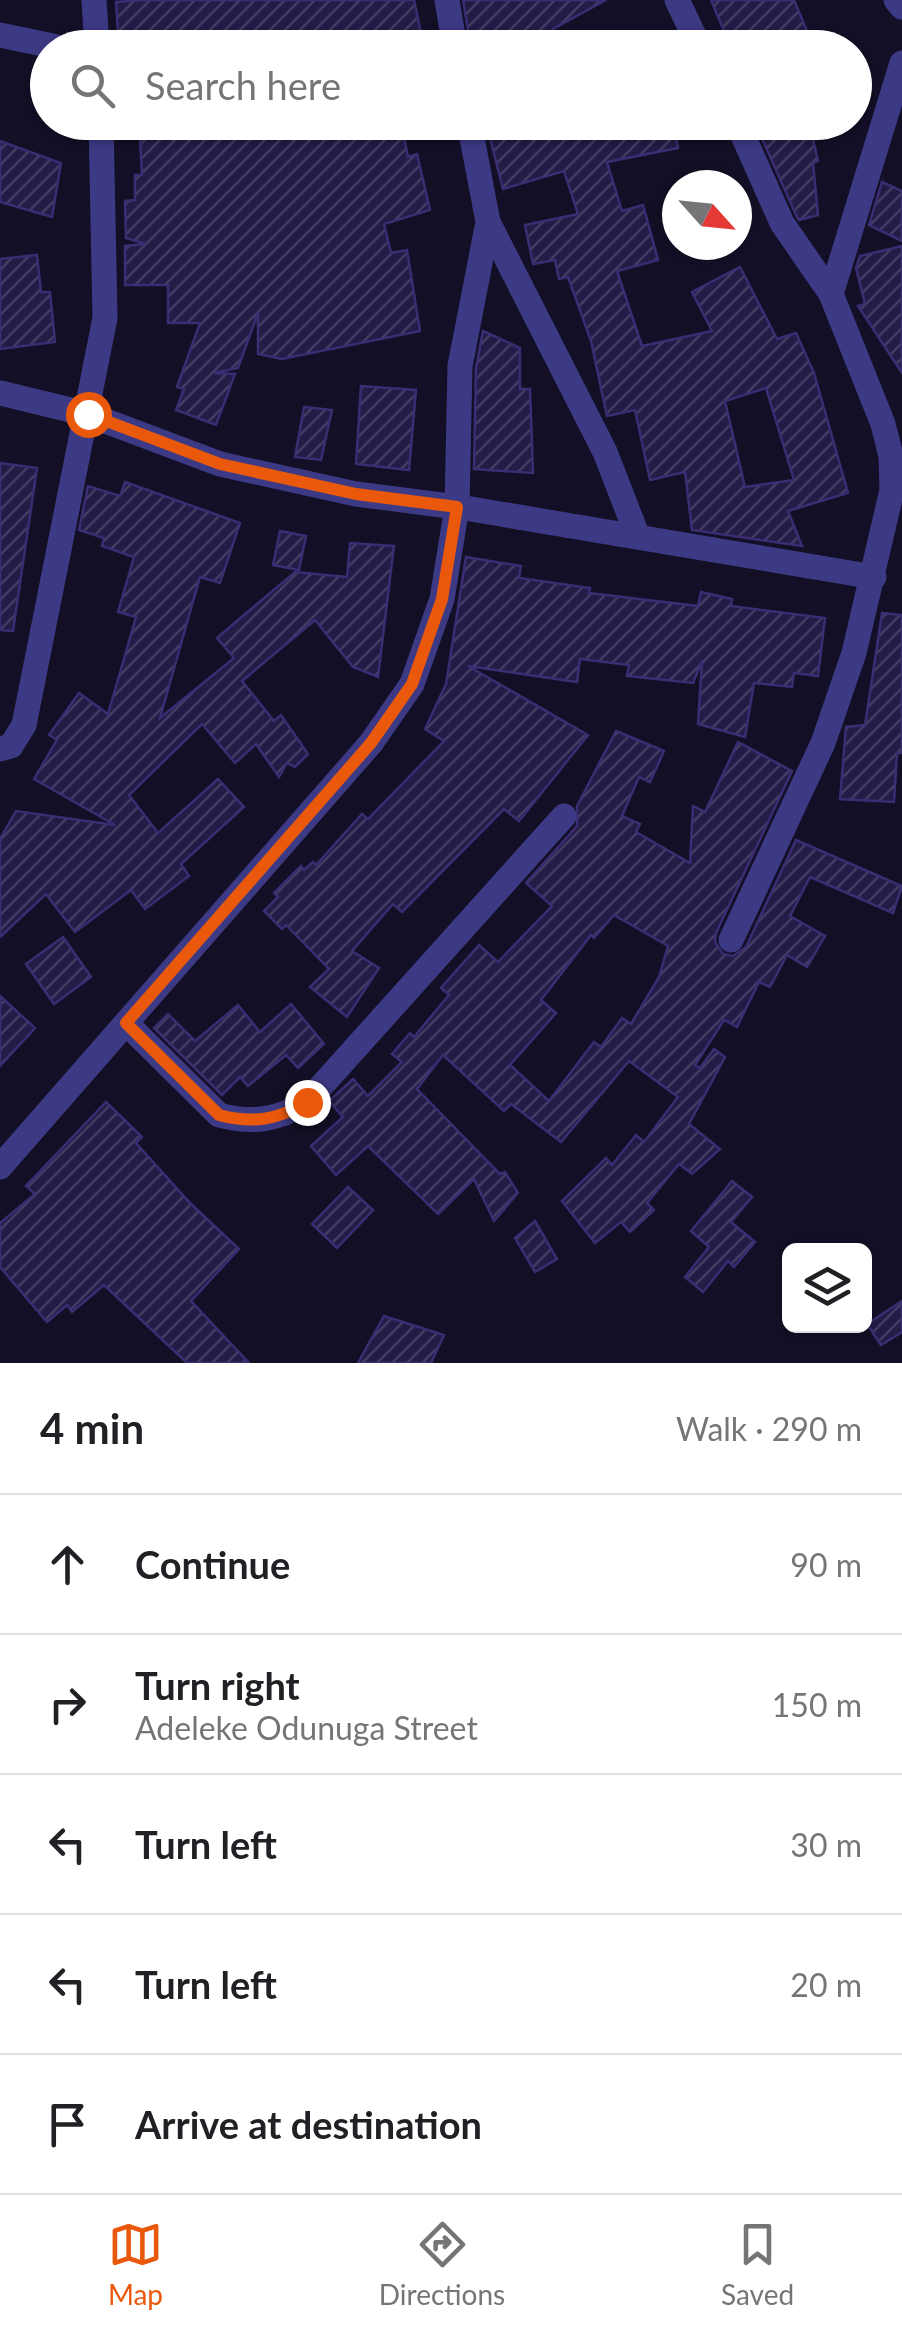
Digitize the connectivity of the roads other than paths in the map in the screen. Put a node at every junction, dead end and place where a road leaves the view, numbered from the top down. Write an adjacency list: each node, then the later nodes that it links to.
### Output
1 (94, 0): 6 (street)
2 (447, 0): 7 (street)
3 (677, 0): 8 (street)
4 (896, 0): 5 (street)
5 (902, 7)
6 (96, 30)
7 (453, 30)
8 (691, 30)
9 (0, 35): 10 (street)
10 (30, 41)
11 (902, 62): 16 (street)
12 (101, 140): 18 (street)
13 (472, 140): 15 (street)
14 (744, 140): 16 (street)
15 (488, 222): 19 (street); 20 (street)
16 (830, 294): 21 (street)
17 (0, 394): 18 (street)
18 (88, 414): 19 (street); 22 (street)
19 (457, 507): 20 (street); 25 (street)
20 (638, 537): 21 (street)
21 (874, 577): 24 (street)
22 (0, 749)
23 (564, 816): 25 (street)
24 (730, 940)
25 (126, 1023): 26 (street)
26 (0, 1167)

